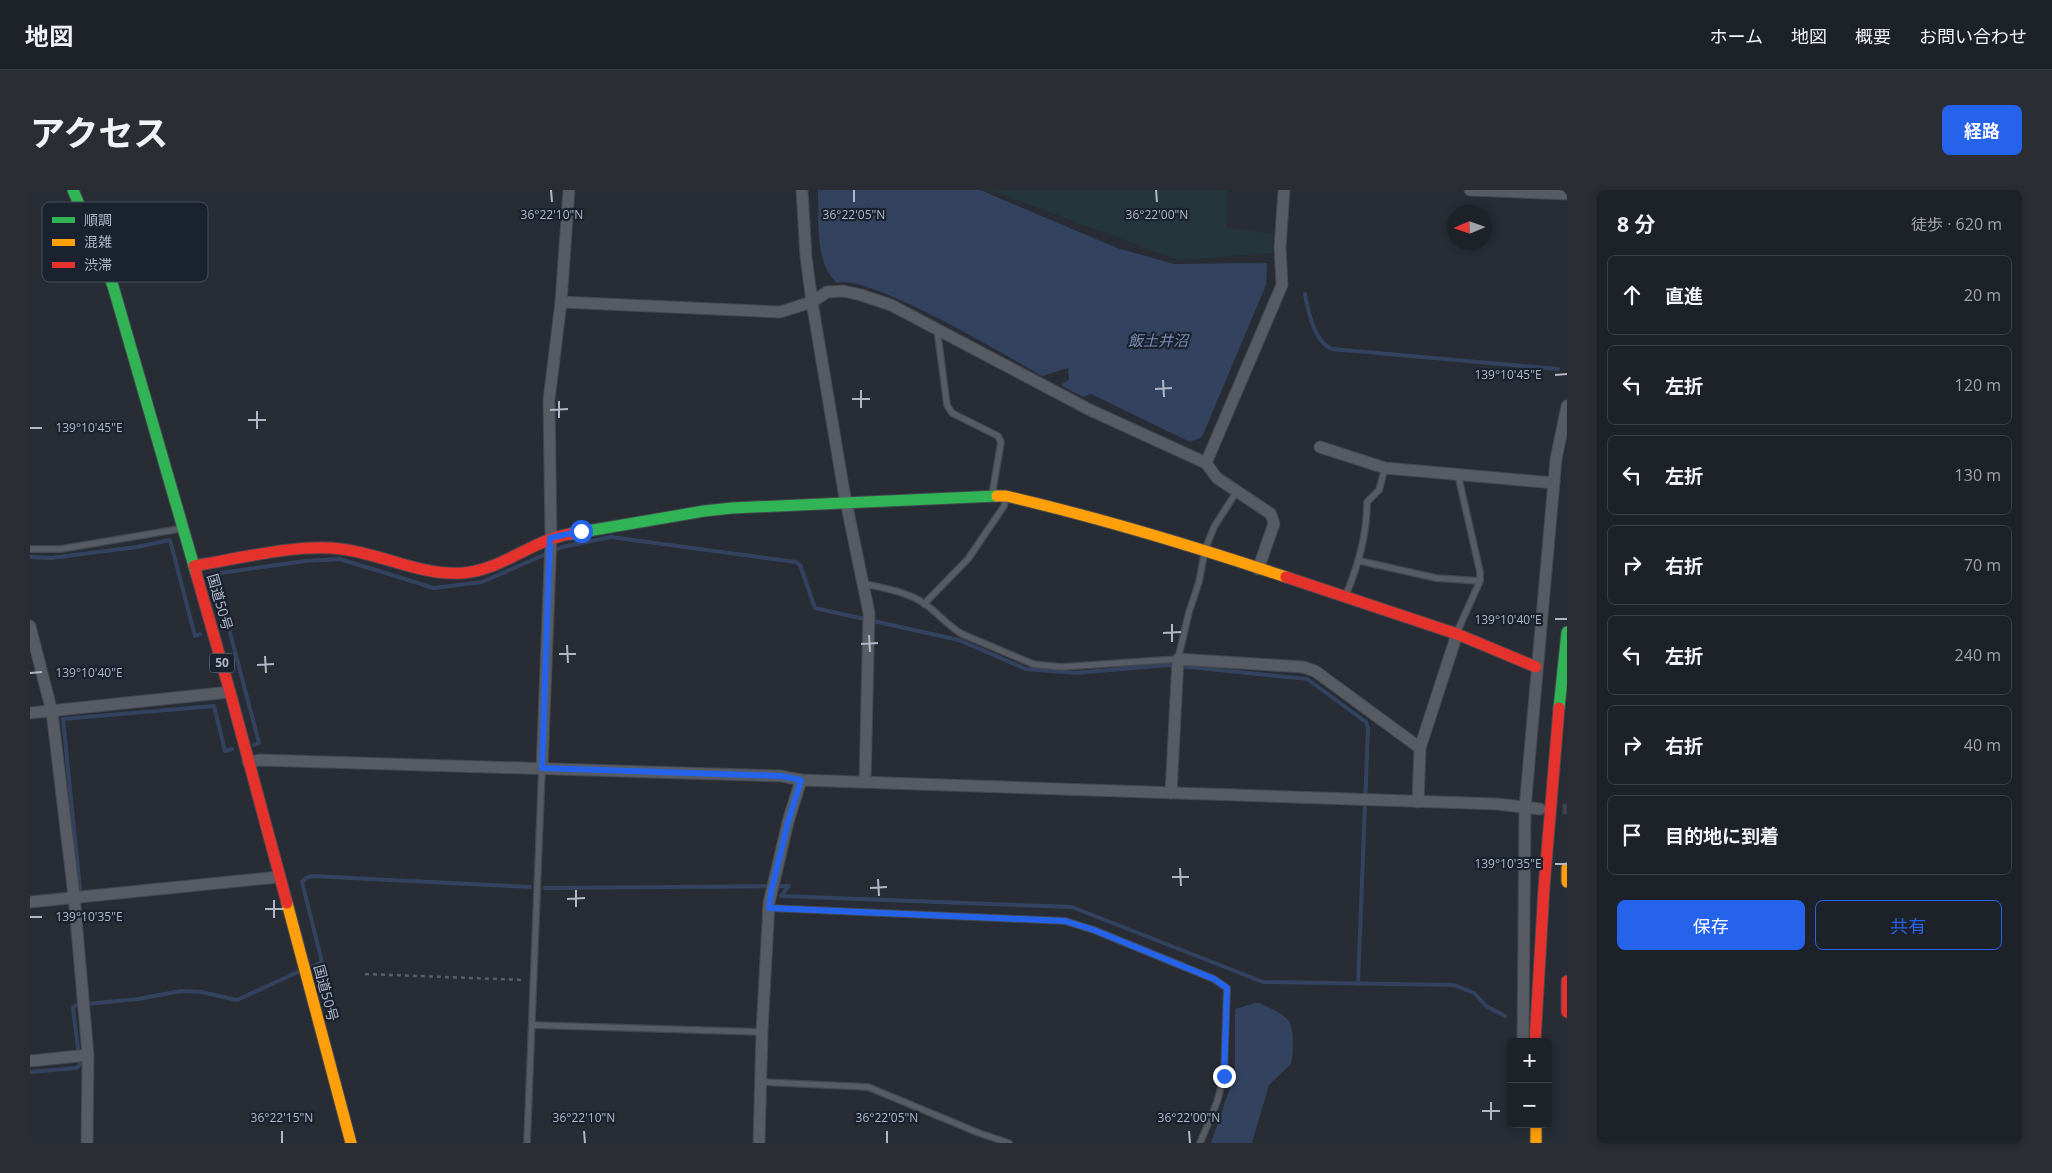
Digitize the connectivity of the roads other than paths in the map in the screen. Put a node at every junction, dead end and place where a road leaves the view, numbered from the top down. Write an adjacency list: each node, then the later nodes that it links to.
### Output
1 (73, 190): 7 (main road, 国道50号 / 50)
2 (569, 190): 9 (street)
3 (802, 190): 10 (street)
4 (1284, 190): 14 (street)
5 (1470, 190): 6 (street)
6 (1567, 194)
7 (78, 202)
8 (111, 282): 22 (main road, 国道50号 / 50)
9 (561, 302): 10 (street); 23 (street)
10 (812, 302): 11 (street); 21 (street)
11 (937, 329): 14 (street); 20 (lane)
12 (1567, 406): 17 (street)
13 (1320, 447): 15 (street)
14 (1206, 463): 18 (street)
15 (1385, 468): 16 (street); 26 (lane)
16 (1458, 475): 17 (street); 29 (lane)
17 (1554, 483): 37 (street)
18 (1236, 491): 25 (lane); 28 (street)
19 (1006, 496): 20 (main road); 25 (main road); 32 (lane)
20 (992, 497): 21 (main road)
21 (848, 503): 23 (main road); 30 (street)
22 (183, 528): 24 (lane); 27 (main road, 国道50号 / 50)
23 (550, 538): 27 (main road); 43 (street)
24 (30, 549)
25 (1206, 550): 28 (main road); 36 (lane)
26 (1360, 561): 29 (lane); 31 (lane)
27 (194, 566): 38 (main road, 国道50号 / 50)
28 (1258, 569): 31 (main road)
29 (1480, 582): 35 (lane)
30 (864, 584): 32 (lane); 45 (street)
31 (1345, 598): 35 (main road)
32 (924, 604): 36 (lane)
33 (30, 626): 39 (street)
34 (1567, 632): 61 (main road)
35 (1456, 634): 37 (main road); 41 (street)
36 (1178, 659): 41 (street); 46 (street)
37 (1536, 667): 48 (street)
38 (230, 692): 39 (street); 42 (main road, 国道50号 / 50)
39 (52, 712): 40 (street); 53 (street)
40 (30, 713)
41 (1420, 748): 47 (street)
42 (248, 762): 43 (street); 51 (main road, 国道50号 / 50)
43 (542, 768): 44 (street); 58 (lane)
44 (801, 780): 45 (street); 55 (street)
45 (865, 782): 46 (street)
46 (1171, 792): 47 (street)
47 (1418, 802): 48 (street)
48 (1525, 808): 49 (street); 60 (street)
49 (1540, 809)
50 (1567, 868): 52 (main road)
51 (278, 877): 53 (street); 68 (main road, 国道50号 / 50)
52 (1567, 882)
53 (74, 896): 54 (street); 62 (street)
54 (30, 902)
55 (769, 908): 59 (street); 72 (lane)
56 (1567, 981): 57 (main road)
57 (1567, 1012)
58 (532, 1025): 59 (lane); 69 (lane)
59 (762, 1032): 64 (street)
60 (1523, 1038)
61 (1535, 1038)
62 (88, 1055): 63 (street); 67 (street)
63 (30, 1061)
64 (761, 1082): 70 (street); 71 (lane)
65 (1526, 1128): 73 (street)
66 (1536, 1128): 74 (main road)
67 (87, 1143)
68 (351, 1143)
69 (527, 1143)
70 (759, 1143)
71 (1009, 1143)
72 (1200, 1143)
73 (1530, 1143)
74 (1536, 1143)

